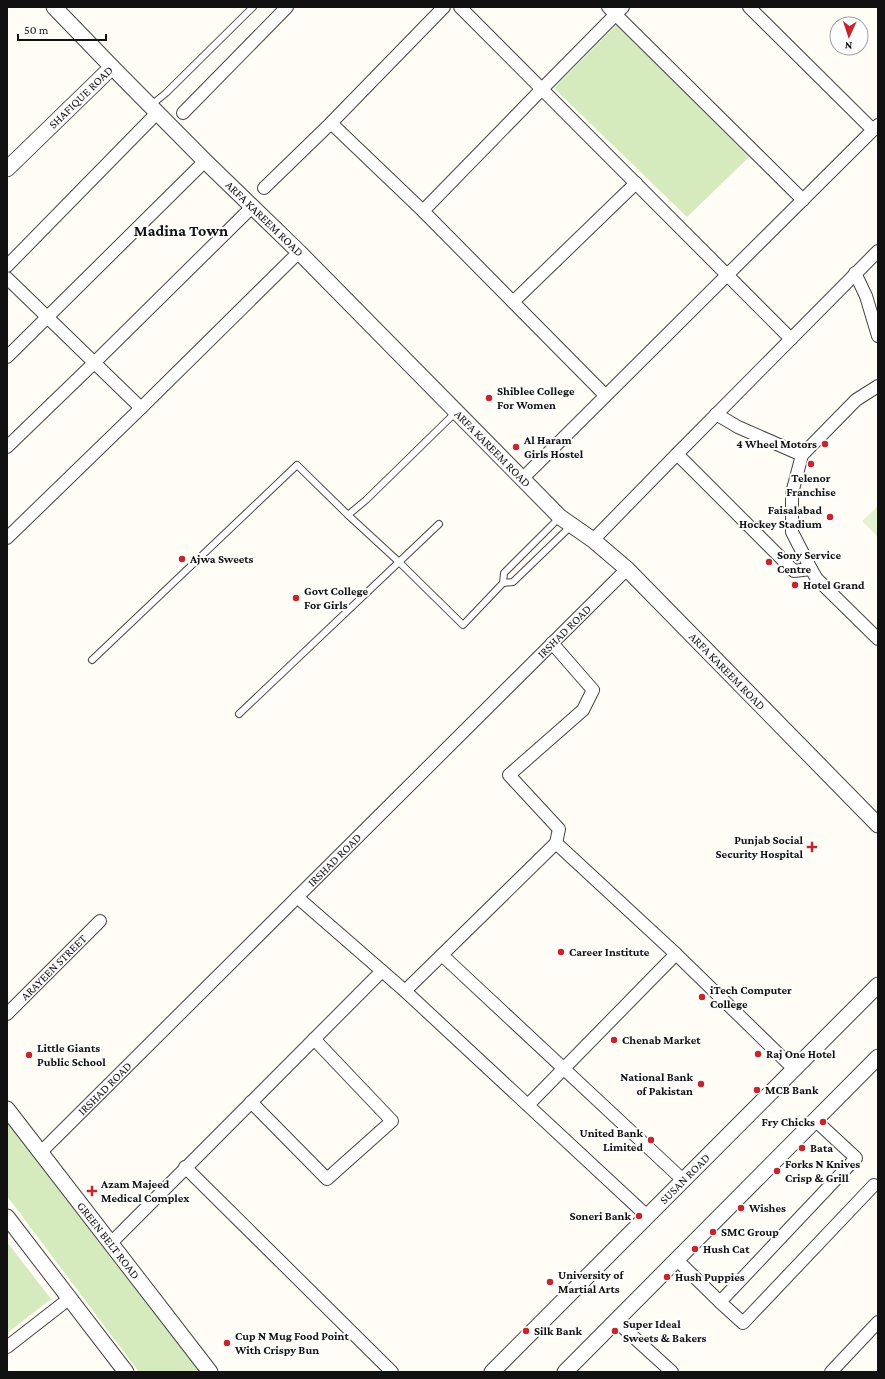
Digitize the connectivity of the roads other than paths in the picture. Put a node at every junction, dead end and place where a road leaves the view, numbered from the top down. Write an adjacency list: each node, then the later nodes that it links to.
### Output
1 (54, 7): 8 (street, SHAFIQUE ROAD)
2 (252, 7): 10 (lane)
3 (287, 7): 11 (street)
4 (444, 7): 12 (street)
5 (460, 7): 9 (street)
6 (749, 7): 13 (street)
7 (616, 9): 9 (street); 18 (street)
8 (112, 67): 10 (street, ARFA KAREEM ROAD); 15 (street, SHAFIQUE ROAD)
9 (542, 89): 16 (street); 20 (street)
10 (154, 109): 14 (street, ARFA KAREEM ROAD); 23 (street)
11 (183, 113)
12 (331, 123): 17 (street); 20 (street)
13 (875, 127): 18 (street)
14 (205, 161): 19 (street, ARFA KAREEM ROAD); 28 (street)
15 (7, 169)
16 (636, 183): 25 (street); 27 (street)
17 (264, 188)
18 (803, 200): 25 (street)
19 (252, 207): 22 (street, ARFA KAREEM ROAD); 32 (street)
20 (423, 211): 27 (street)
21 (878, 251): 24 (street)
22 (299, 252): 35 (street); 36 (street, ARFA KAREEM ROAD)
23 (7, 266)
24 (855, 274): 29 (street); 30 (street)
25 (728, 275): 30 (street); 34 (street)
26 (7, 278): 28 (street)
27 (514, 302): 34 (street)
28 (47, 318): 31 (street); 32 (street)
29 (878, 336)
30 (791, 339): 37 (street)
31 (7, 357)
32 (94, 363): 35 (street); 38 (street)
33 (878, 386): 40 (street)
34 (605, 395): 41 (street)
35 (141, 408): 45 (street)
36 (456, 412): 41 (street, ARFA KAREEM ROAD); 42 (lane)
37 (716, 414): 39 (street); 40 (street)
38 (7, 447)
39 (677, 454): 46 (street); 49 (street)
40 (802, 455): 49 (street)
41 (522, 479): 43 (street, ARFA KAREEM ROAD)
42 (348, 515): 47 (lane); 53 (lane)
43 (566, 521): 46 (street, ARFA KAREEM ROAD); 50 (lane); 50 (lane)
44 (439, 524): 47 (lane)
45 (8, 533)
46 (593, 540): 48 (street, ARFA KAREEM ROAD)
47 (399, 562): 50 (lane); 54 (lane)
48 (627, 569): 52 (street, IRSHAD ROAD); 55 (street, ARFA KAREEM ROAD)
49 (811, 569): 51 (street)
50 (503, 583)
51 (878, 639)
52 (552, 643): 56 (street); 57 (street, IRSHAD ROAD)
53 (92, 660)
54 (239, 714)
55 (878, 825)
56 (556, 844): 59 (street); 60 (street)
57 (297, 897): 61 (street); 73 (street, IRSHAD ROAD)
58 (100, 921): 64 (street, ARAYEEN STREET)
59 (676, 954): 67 (street); 68 (street)
60 (442, 955): 63 (street); 67 (street)
61 (382, 971): 63 (street); 65 (street)
62 (878, 985): 68 (street, SUSAN ROAD)
63 (405, 991): 70 (street)
64 (7, 1014)
65 (314, 1039): 69 (street); 69 (street)
66 (876, 1062): 72 (street)
67 (563, 1069): 70 (street); 75 (street)
68 (794, 1069): 75 (street, SUSAN ROAD)
69 (251, 1102): 74 (street)
70 (528, 1105): 77 (street)
71 (8, 1111): 73 (street, GREEN BELT ROAD)
72 (815, 1120): 80 (street); 82 (street)
73 (41, 1152): 79 (street, GREEN BELT ROAD)
74 (185, 1167): 79 (street); 88 (street)
75 (683, 1180): 77 (street, SUSAN ROAD)
76 (874, 1185): 82 (street)
77 (647, 1216): 89 (street, SUSAN ROAD)
78 (7, 1217): 81 (street)
79 (111, 1243): 87 (street, GREEN BELT ROAD)
80 (677, 1260): 82 (street); 83 (street)
81 (70, 1298): 85 (street); 86 (street)
82 (720, 1302)
83 (616, 1321): 90 (street); 91 (street)
84 (878, 1322): 92 (street)
85 (7, 1347)
86 (126, 1372)
87 (210, 1372)
88 (392, 1372)
89 (492, 1372)
90 (565, 1372)
91 (672, 1372)
92 (832, 1372)

